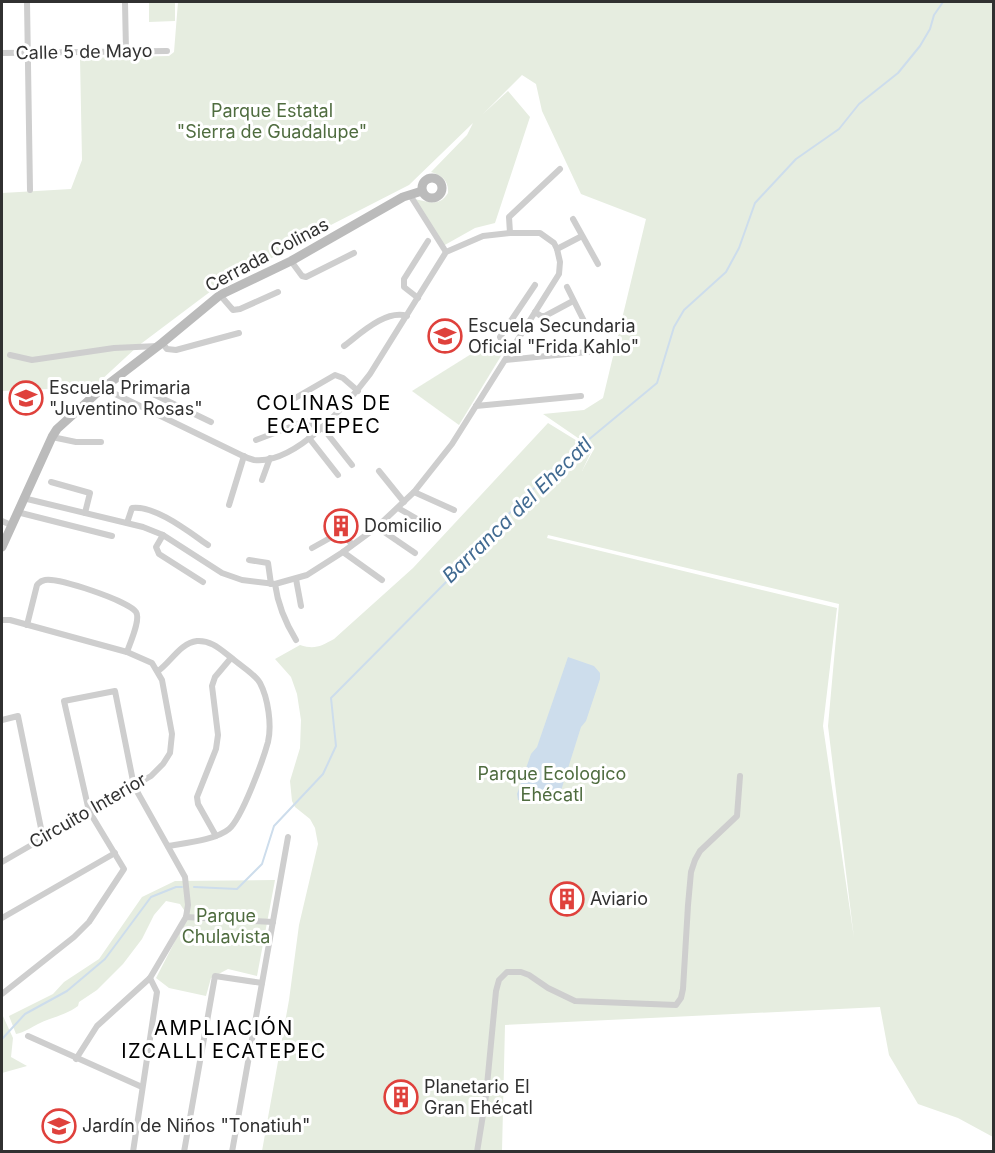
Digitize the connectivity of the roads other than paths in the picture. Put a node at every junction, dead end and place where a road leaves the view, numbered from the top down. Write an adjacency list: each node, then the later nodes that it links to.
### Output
1 (27, 2): 6 (street)
2 (125, 2): 3 (street)
3 (126, 51): 4 (street, Calle 5 de Mayo); 6 (street, Calle 5 de Mayo)
4 (167, 51)
5 (2, 53): 6 (street, Calle 5 de Mayo)
6 (28, 53): 8 (street)
7 (560, 169): 12 (street)
8 (30, 190)
9 (422, 191): 10 (main road, Cerrada Colinas)
10 (410, 195): 16 (street); 18 (main road, Cerrada Colinas)
11 (573, 219): 13 (street)
12 (510, 232): 15 (street); 16 (street)
13 (582, 236): 15 (street); 19 (street)
14 (428, 241): 24 (street)
15 (557, 249): 26 (street)
16 (446, 252): 24 (street)
17 (354, 253): 18 (street)
18 (291, 261): 23 (main road, Cerrada Colinas)
19 (598, 264)
20 (535, 285): 32 (street)
21 (567, 287): 25 (street)
22 (278, 292): 23 (street)
23 (220, 295): 30 (main road, Cerrada Colinas)
24 (418, 298): 27 (street)
25 (573, 301): 26 (street); 28 (street)
26 (535, 312): 32 (street)
27 (406, 316): 31 (street); 38 (street)
28 (588, 329)
29 (239, 333): 30 (street)
30 (160, 345): 34 (street); 36 (main road, Cerrada Colinas)
31 (344, 346)
32 (511, 351): 35 (street)
33 (588, 352): 35 (street)
34 (9, 356)
35 (506, 360): 41 (street)
36 (118, 376): 37 (main road, Cerrada Colinas); 42 (street)
37 (103, 388): 44 (main road, Cerrada Colinas); 48 (street)
38 (358, 391): 40 (street); 43 (street)
39 (581, 396): 41 (street)
40 (290, 401)
41 (476, 406): 55 (street)
42 (211, 422)
43 (320, 429): 45 (street); 46 (street); 50 (street)
44 (52, 436): 47 (street); 56 (main road, Cerrada Colinas)
45 (309, 438): 49 (street); 52 (street)
46 (256, 440)
47 (101, 442)
48 (244, 456): 49 (street); 58 (street)
49 (270, 458): 53 (street)
50 (352, 465)
51 (379, 471): 57 (street)
52 (338, 475)
53 (261, 480)
54 (51, 482): 62 (street)
55 (414, 492): 57 (street); 60 (street)
56 (23, 498): 61 (main road, Cerrada Colinas); 62 (street)
57 (404, 502): 59 (street)
58 (229, 505)
59 (398, 508): 65 (street); 66 (street)
60 (453, 510)
61 (16, 512): 63 (main road, Cerrada Colinas); 68 (street)
62 (85, 513): 64 (street)
63 (6, 523): 71 (main road, Cerrada Colinas)
64 (127, 523): 67 (street); 69 (street)
65 (431, 526)
66 (377, 527): 70 (street); 74 (street)
67 (163, 535): 78 (street); 79 (street)
68 (112, 536)
69 (208, 545)
70 (352, 545): 72 (street); 73 (street)
71 (2, 547)
72 (312, 548)
73 (343, 552): 76 (street); 77 (street)
74 (415, 553)
75 (249, 560): 79 (street)
76 (296, 579): 79 (street); 80 (street)
77 (382, 580)
78 (203, 582)
79 (273, 584): 83 (street)
80 (301, 606)
81 (2, 620): 82 (street)
82 (27, 625): 84 (street); 84 (street)
83 (296, 640)
84 (128, 652): 86 (street)
85 (231, 658): 86 (street); 91 (street); 91 (street)
86 (158, 671): 89 (street, Circuito Interior)
87 (2, 720): 93 (street)
88 (740, 776): 109 (street)
89 (134, 786): 90 (street, Circuito Interior); 90 (street); 94 (street)
90 (89, 811): 93 (street, Circuito Interior); 95 (street)
91 (216, 836): 94 (street)
92 (288, 837): 99 (street)
93 (42, 838): 96 (street, Circuito Interior)
94 (168, 846): 97 (street)
95 (115, 853): 98 (street); 102 (street)
96 (2, 862)
97 (186, 917): 99 (street); 100 (street)
98 (2, 918)
99 (273, 921): 101 (street)
100 (150, 978): 104 (street); 105 (street)
101 (262, 983): 107 (street); 108 (street)
102 (2, 994)
103 (28, 1036): 104 (street)
104 (76, 1059): 105 (street)
105 (141, 1087): 106 (street)
106 (132, 1152)
107 (184, 1152)
108 (232, 1152)
109 (477, 1152)

